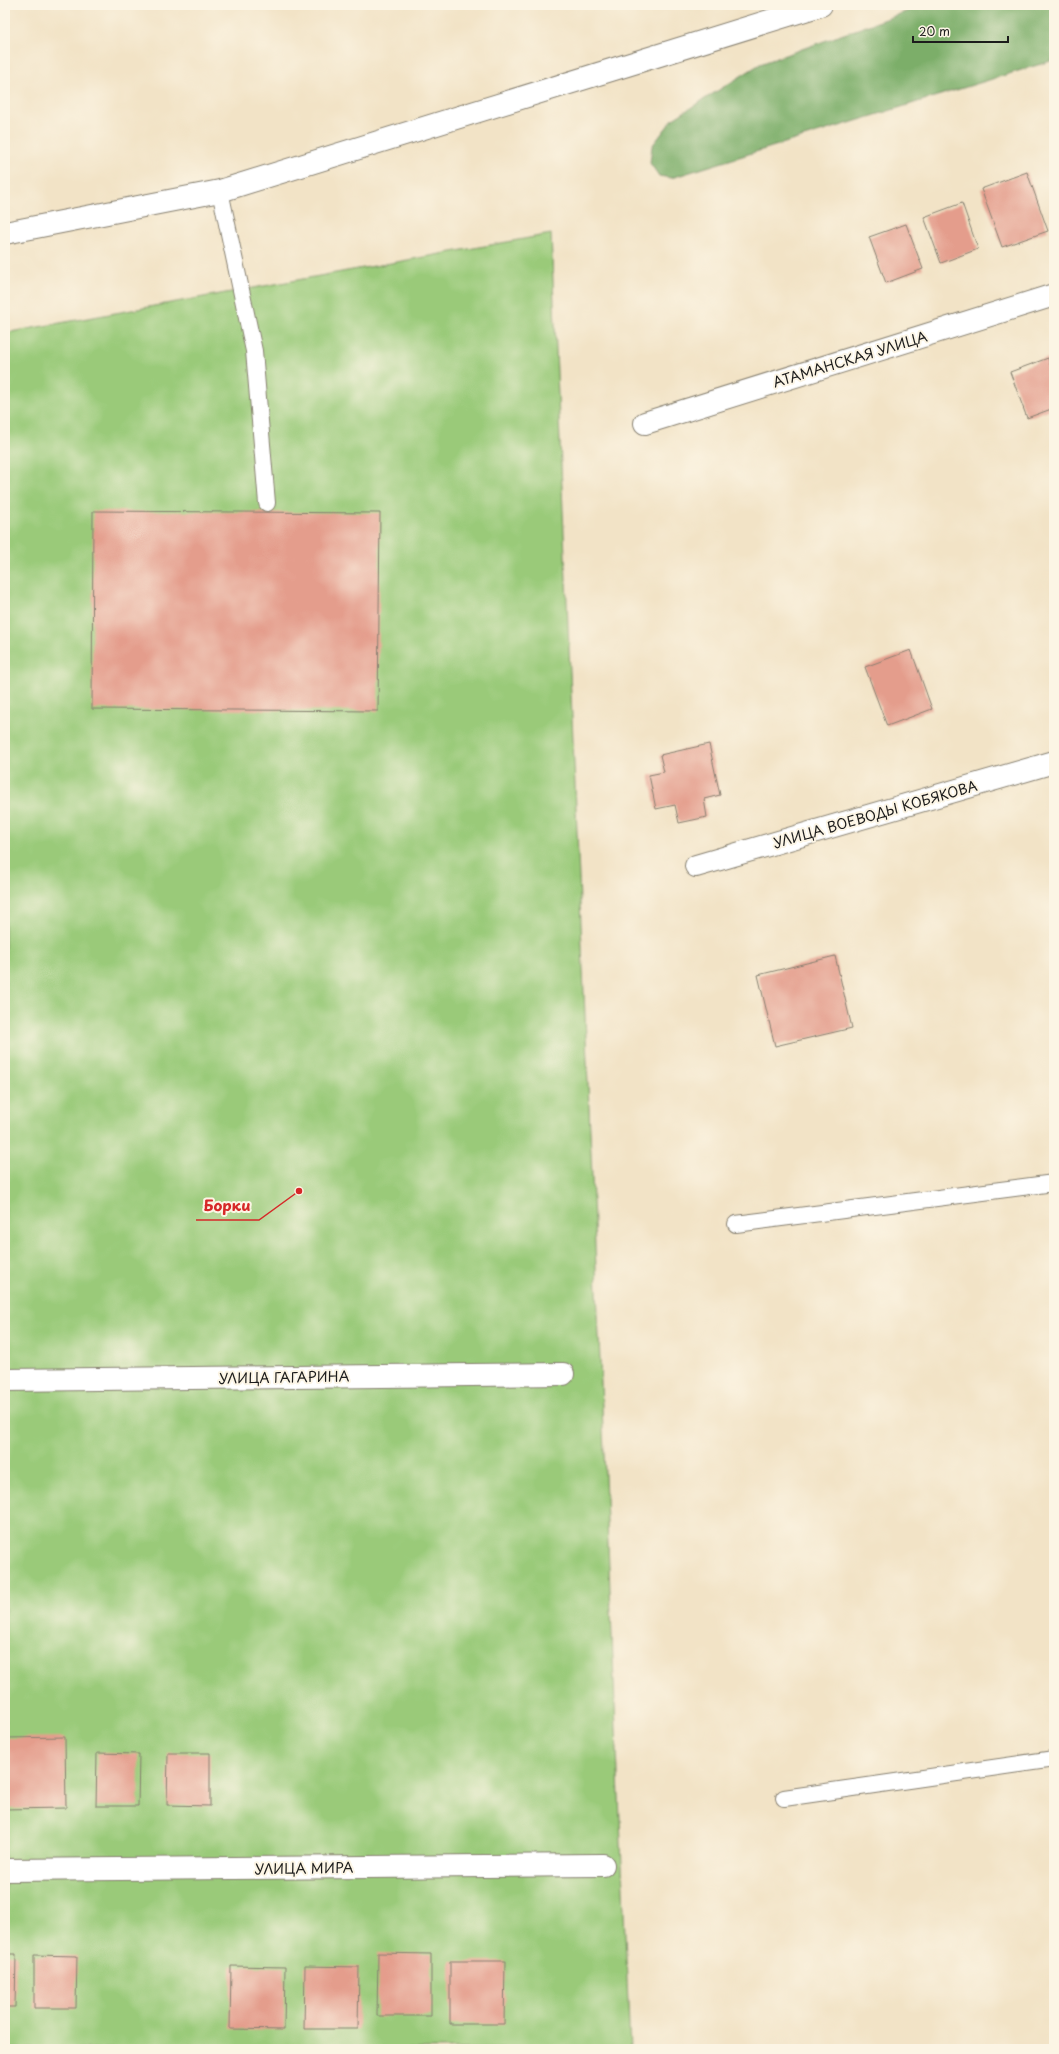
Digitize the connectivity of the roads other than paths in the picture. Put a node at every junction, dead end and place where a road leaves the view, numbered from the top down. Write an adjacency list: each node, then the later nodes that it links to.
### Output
1 (821, 5): 2 (street)
2 (220, 191): 3 (street); 6 (lane)
3 (5, 233)
4 (1054, 295): 5 (street, АТАМАНСКАЯ УЛИЦА)
5 (645, 423)
6 (267, 503)
7 (1054, 762): 8 (street, УЛИЦА ВОЕВОДЫ КОБЯКОВА)
8 (696, 866)
9 (1054, 1183): 10 (lane)
10 (736, 1224)
11 (563, 1374): 12 (street, УЛИЦА ГАГАРИНА)
12 (5, 1380)
13 (1054, 1759): 14 (lane)
14 (784, 1798)
15 (603, 1865): 16 (street, УЛИЦА МИРА)
16 (5, 1870)

